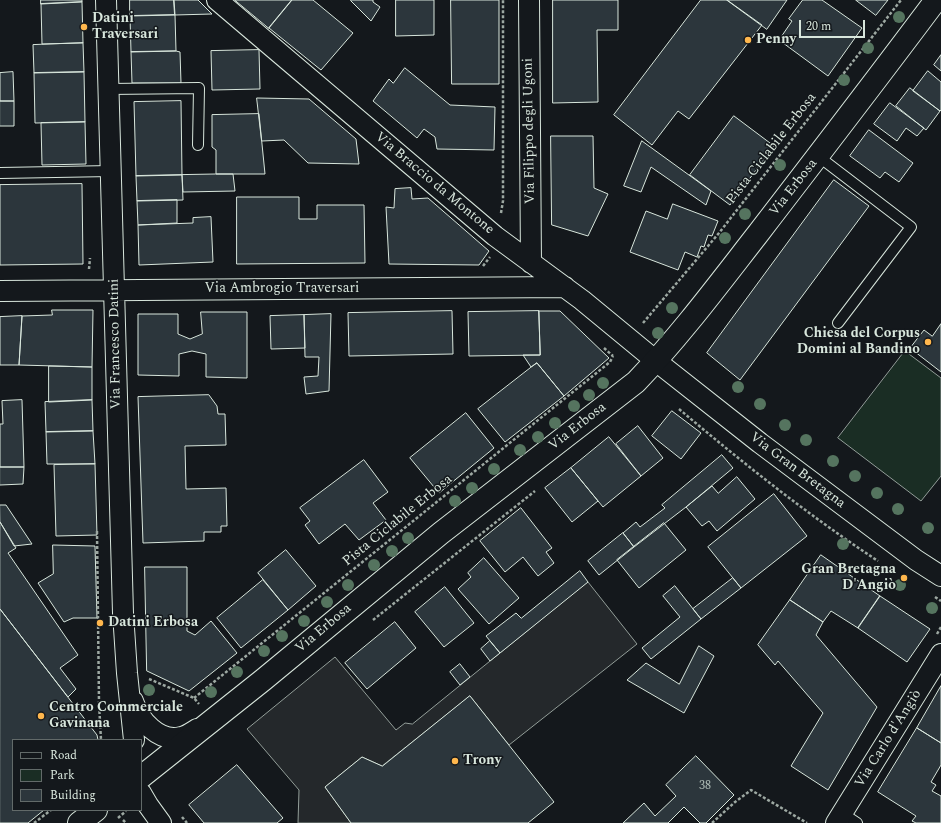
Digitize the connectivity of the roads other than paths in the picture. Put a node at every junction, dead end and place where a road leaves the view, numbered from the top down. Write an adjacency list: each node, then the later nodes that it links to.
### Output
1 (106, 0): 5 (street, Via Francesco Datini)
2 (216, 0): 10 (street, Via Braccio da Montone)
3 (529, 0): 10 (street, Via Filippo degli Ugoni)
4 (936, 0): 7 (main road, Via Erbosa)
5 (108, 89): 6 (lane); 8 (street, Via Francesco Datini)
6 (198, 145)
7 (818, 156): 14 (lane); 15 (main road, Via Erbosa)
8 (111, 171): 9 (lane); 12 (street, Via Francesco Datini)
9 (0, 173)
10 (532, 263): 11 (street, Via Braccio da Montone)
11 (565, 287): 12 (street, Via Ambrogio Traversari); 15 (street, Via Braccio da Montone)
12 (115, 290): 13 (street, Via Ambrogio Traversari); 18 (street, Via Francesco Datini)
13 (0, 291)
14 (838, 323)
15 (656, 361): 16 (street, Via Gran Bretagna); 19 (main road, Via Erbosa)
16 (941, 576)
17 (941, 654): 24 (street, Via Carlo d'Angiò)
18 (128, 688): 19 (street, Via Francesco Datini); 20 (street, Via Francesco Datini)
19 (212, 720): 21 (main road, Via Erbosa)
20 (134, 739)
21 (142, 776)
22 (142, 795): 26 (street)
23 (95, 811): 25 (main road)
24 (845, 820)
25 (79, 823)
26 (161, 823)

